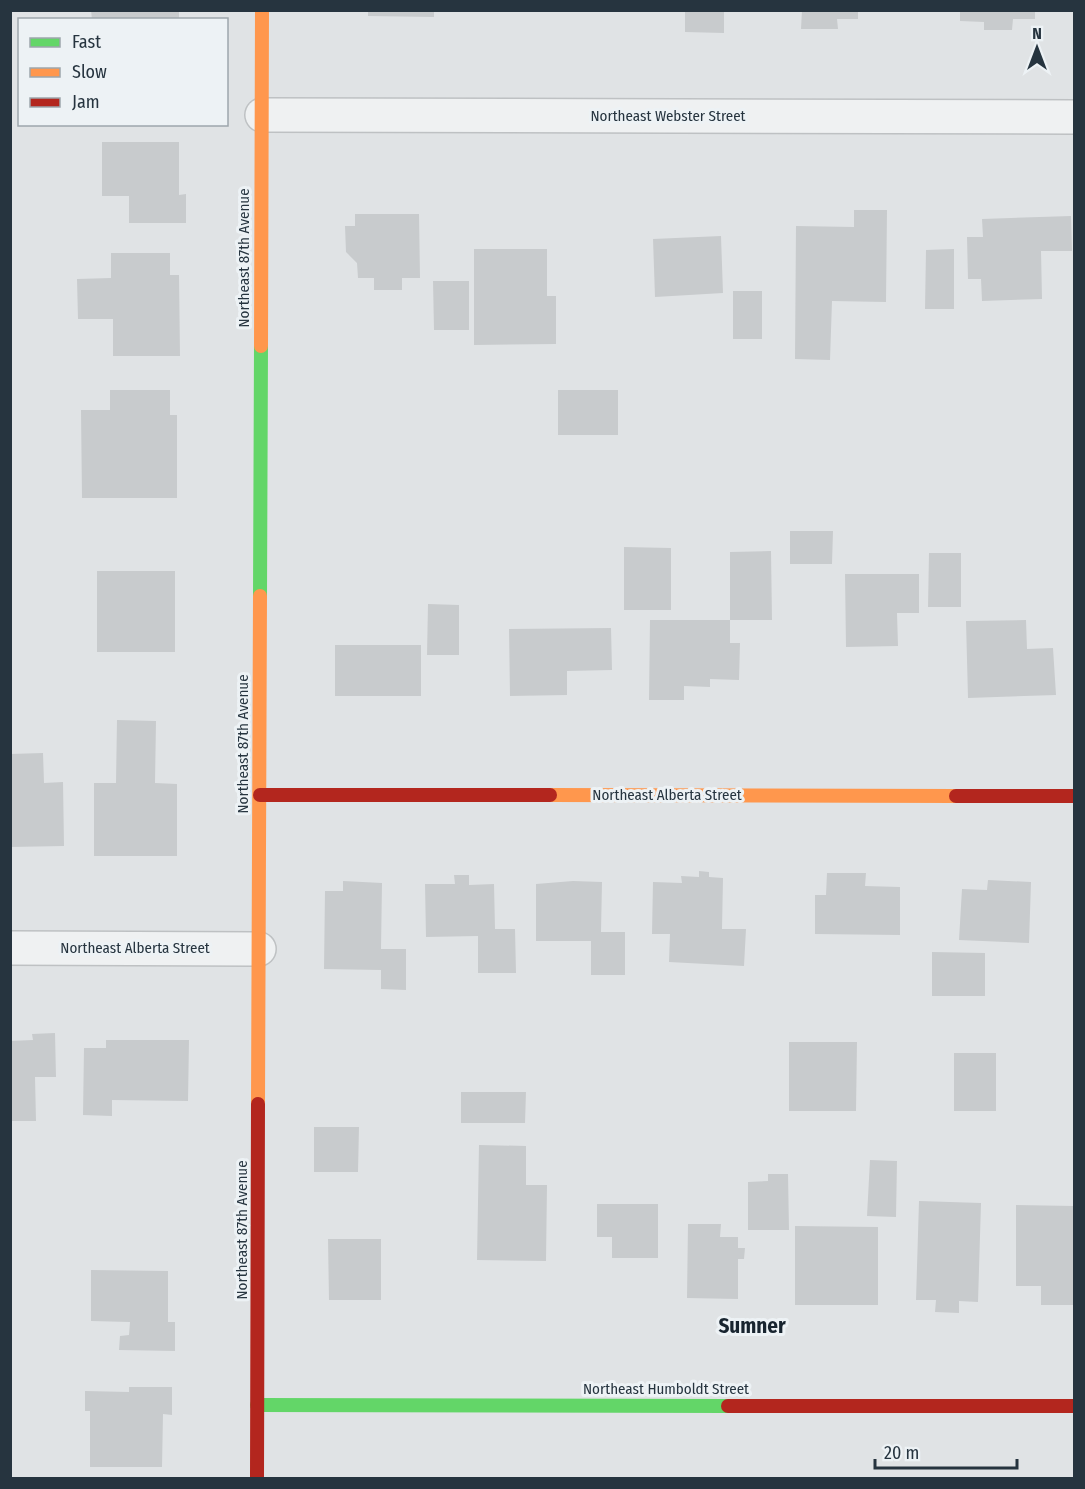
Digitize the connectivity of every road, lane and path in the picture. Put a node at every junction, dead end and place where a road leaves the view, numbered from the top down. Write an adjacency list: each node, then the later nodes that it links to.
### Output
1 (262, 10): 2 (street, Northeast 87th Avenue)
2 (262, 115): 3 (street, Northeast Webster Street); 4 (street, Northeast 87th Avenue)
3 (1074, 117)
4 (260, 795): 5 (street, Northeast Alberta Street); 7 (street, Northeast 87th Avenue)
5 (1074, 796)
6 (10, 948): 7 (street, Northeast Alberta Street)
7 (259, 949): 8 (street, Northeast 87th Avenue)
8 (257, 1405): 9 (street, Northeast Humboldt Street); 10 (street, Northeast 87th Avenue)
9 (1074, 1406)
10 (257, 1479)

